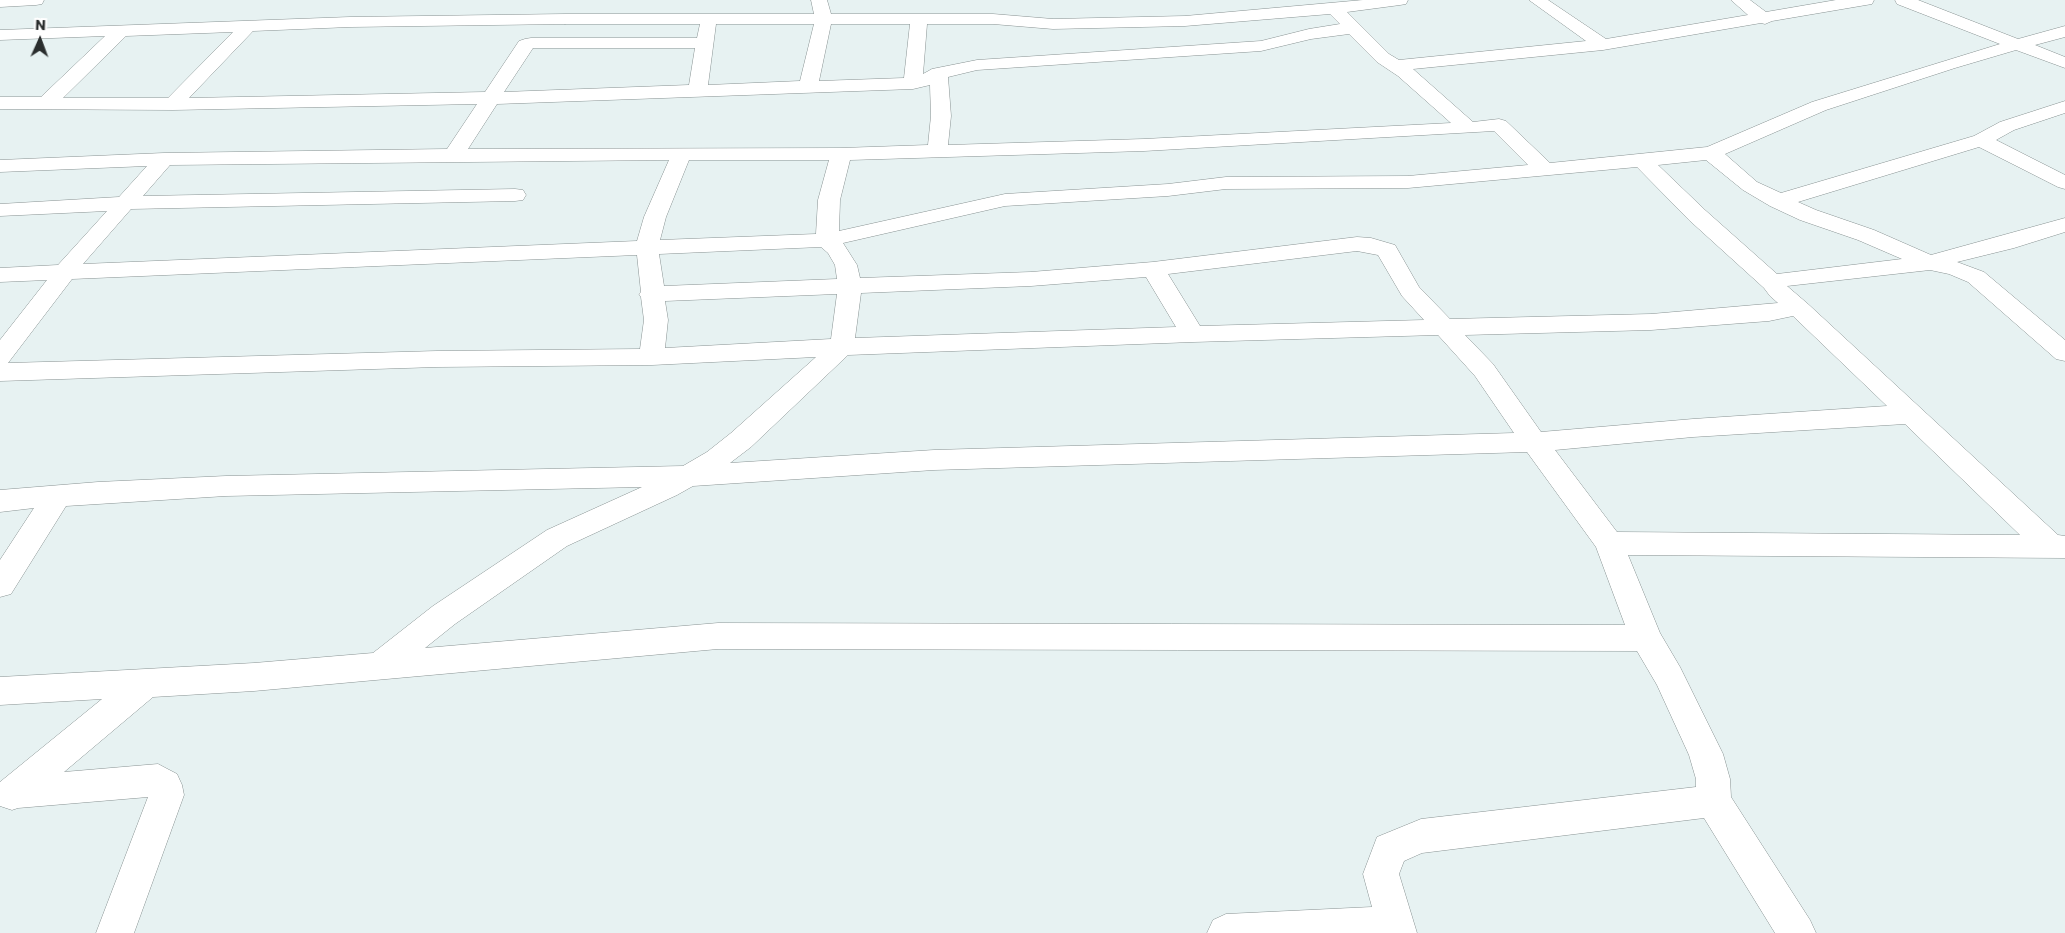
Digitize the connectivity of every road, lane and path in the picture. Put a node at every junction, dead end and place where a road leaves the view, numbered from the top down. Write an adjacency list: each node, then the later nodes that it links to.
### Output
1 (36, 0): 9 (street)
2 (549, 0): 14 (street)
3 (819, 0): 16 (street)
4 (1400, 0): 11 (street)
5 (1537, 0): 24 (street)
6 (1739, 0): 13 (street)
7 (1866, 0): 13 (street)
8 (1909, 1): 25 (street)
9 (0, 2)
10 (1277, 7): 11 (street); 12 (street)
11 (1334, 10): 19 (street)
12 (1182, 14): 17 (street); 26 (street)
13 (1765, 18): 24 (street)
14 (536, 19): 15 (street); 18 (street)
15 (709, 19): 16 (street); 23 (street)
16 (824, 19): 17 (street); 31 (street)
17 (919, 20): 30 (street)
18 (248, 26): 20 (street); 36 (street)
19 (1352, 28): 26 (street); 28 (street)
20 (122, 30): 22 (street); 35 (street)
21 (2065, 31): 25 (street)
22 (0, 35)
23 (706, 43): 32 (street); 33 (street)
24 (1603, 45): 28 (street)
25 (2021, 45): 27 (street); 41 (street)
26 (1196, 51): 29 (street)
27 (2065, 63)
28 (1393, 66): 38 (street)
29 (939, 72): 30 (street); 40 (street)
30 (913, 83): 31 (street)
31 (808, 86): 32 (street)
32 (698, 91): 33 (street)
33 (492, 98): 36 (street); 44 (street)
34 (0, 103): 35 (street)
35 (46, 103): 36 (street)
36 (173, 104)
37 (2059, 113): 39 (street)
38 (1468, 128): 40 (street); 48 (street)
39 (1981, 140): 49 (street); 51 (street)
40 (937, 151): 42 (street)
41 (1711, 153): 46 (street); 51 (street)
42 (841, 154): 43 (street); 55 (street)
43 (681, 155): 44 (street); 56 (street)
44 (453, 156): 45 (street)
45 (164, 159): 47 (street); 52 (street)
46 (1642, 160): 48 (street); 61 (street)
47 (0, 166)
48 (1545, 170): 55 (street)
49 (2064, 182)
50 (515, 194): 52 (street)
51 (1778, 201): 57 (street)
52 (126, 204): 53 (street); 59 (street)
53 (0, 210)
54 (2065, 225): 57 (street)
55 (827, 240): 56 (street); 62 (street)
56 (647, 248): 59 (street); 63 (street)
57 (1930, 263): 61 (street); 68 (street)
58 (1153, 269): 62 (street); 65 (street); 66 (street)
59 (66, 271): 60 (street); 69 (street)
60 (0, 275)
61 (1773, 283): 64 (street)
62 (850, 285): 63 (street); 67 (street)
63 (652, 294): 70 (street)
64 (1800, 309): 65 (street); 72 (street)
65 (1444, 327): 66 (street); 73 (street)
66 (1193, 334): 67 (street)
67 (842, 347): 70 (street); 74 (street)
68 (2065, 353)
69 (0, 357)
70 (652, 357): 71 (street)
71 (0, 372)
72 (1911, 414): 73 (street); 78 (street)
73 (1534, 442): 74 (street); 77 (street)
74 (689, 476): 75 (street); 81 (street)
75 (56, 496): 76 (street); 79 (street)
76 (0, 501)
77 (1609, 543): 78 (street); 80 (street)
78 (2058, 547)
79 (0, 585)
80 (1646, 638): 81 (street); 85 (street)
81 (380, 666): 82 (street)
82 (146, 682): 83 (street); 84 (street)
83 (0, 691)
84 (8, 797): 87 (street)
85 (1713, 801): 86 (street); 89 (street)
86 (1397, 929): 88 (street)
87 (115, 933)
88 (1226, 933)
89 (1797, 933)

